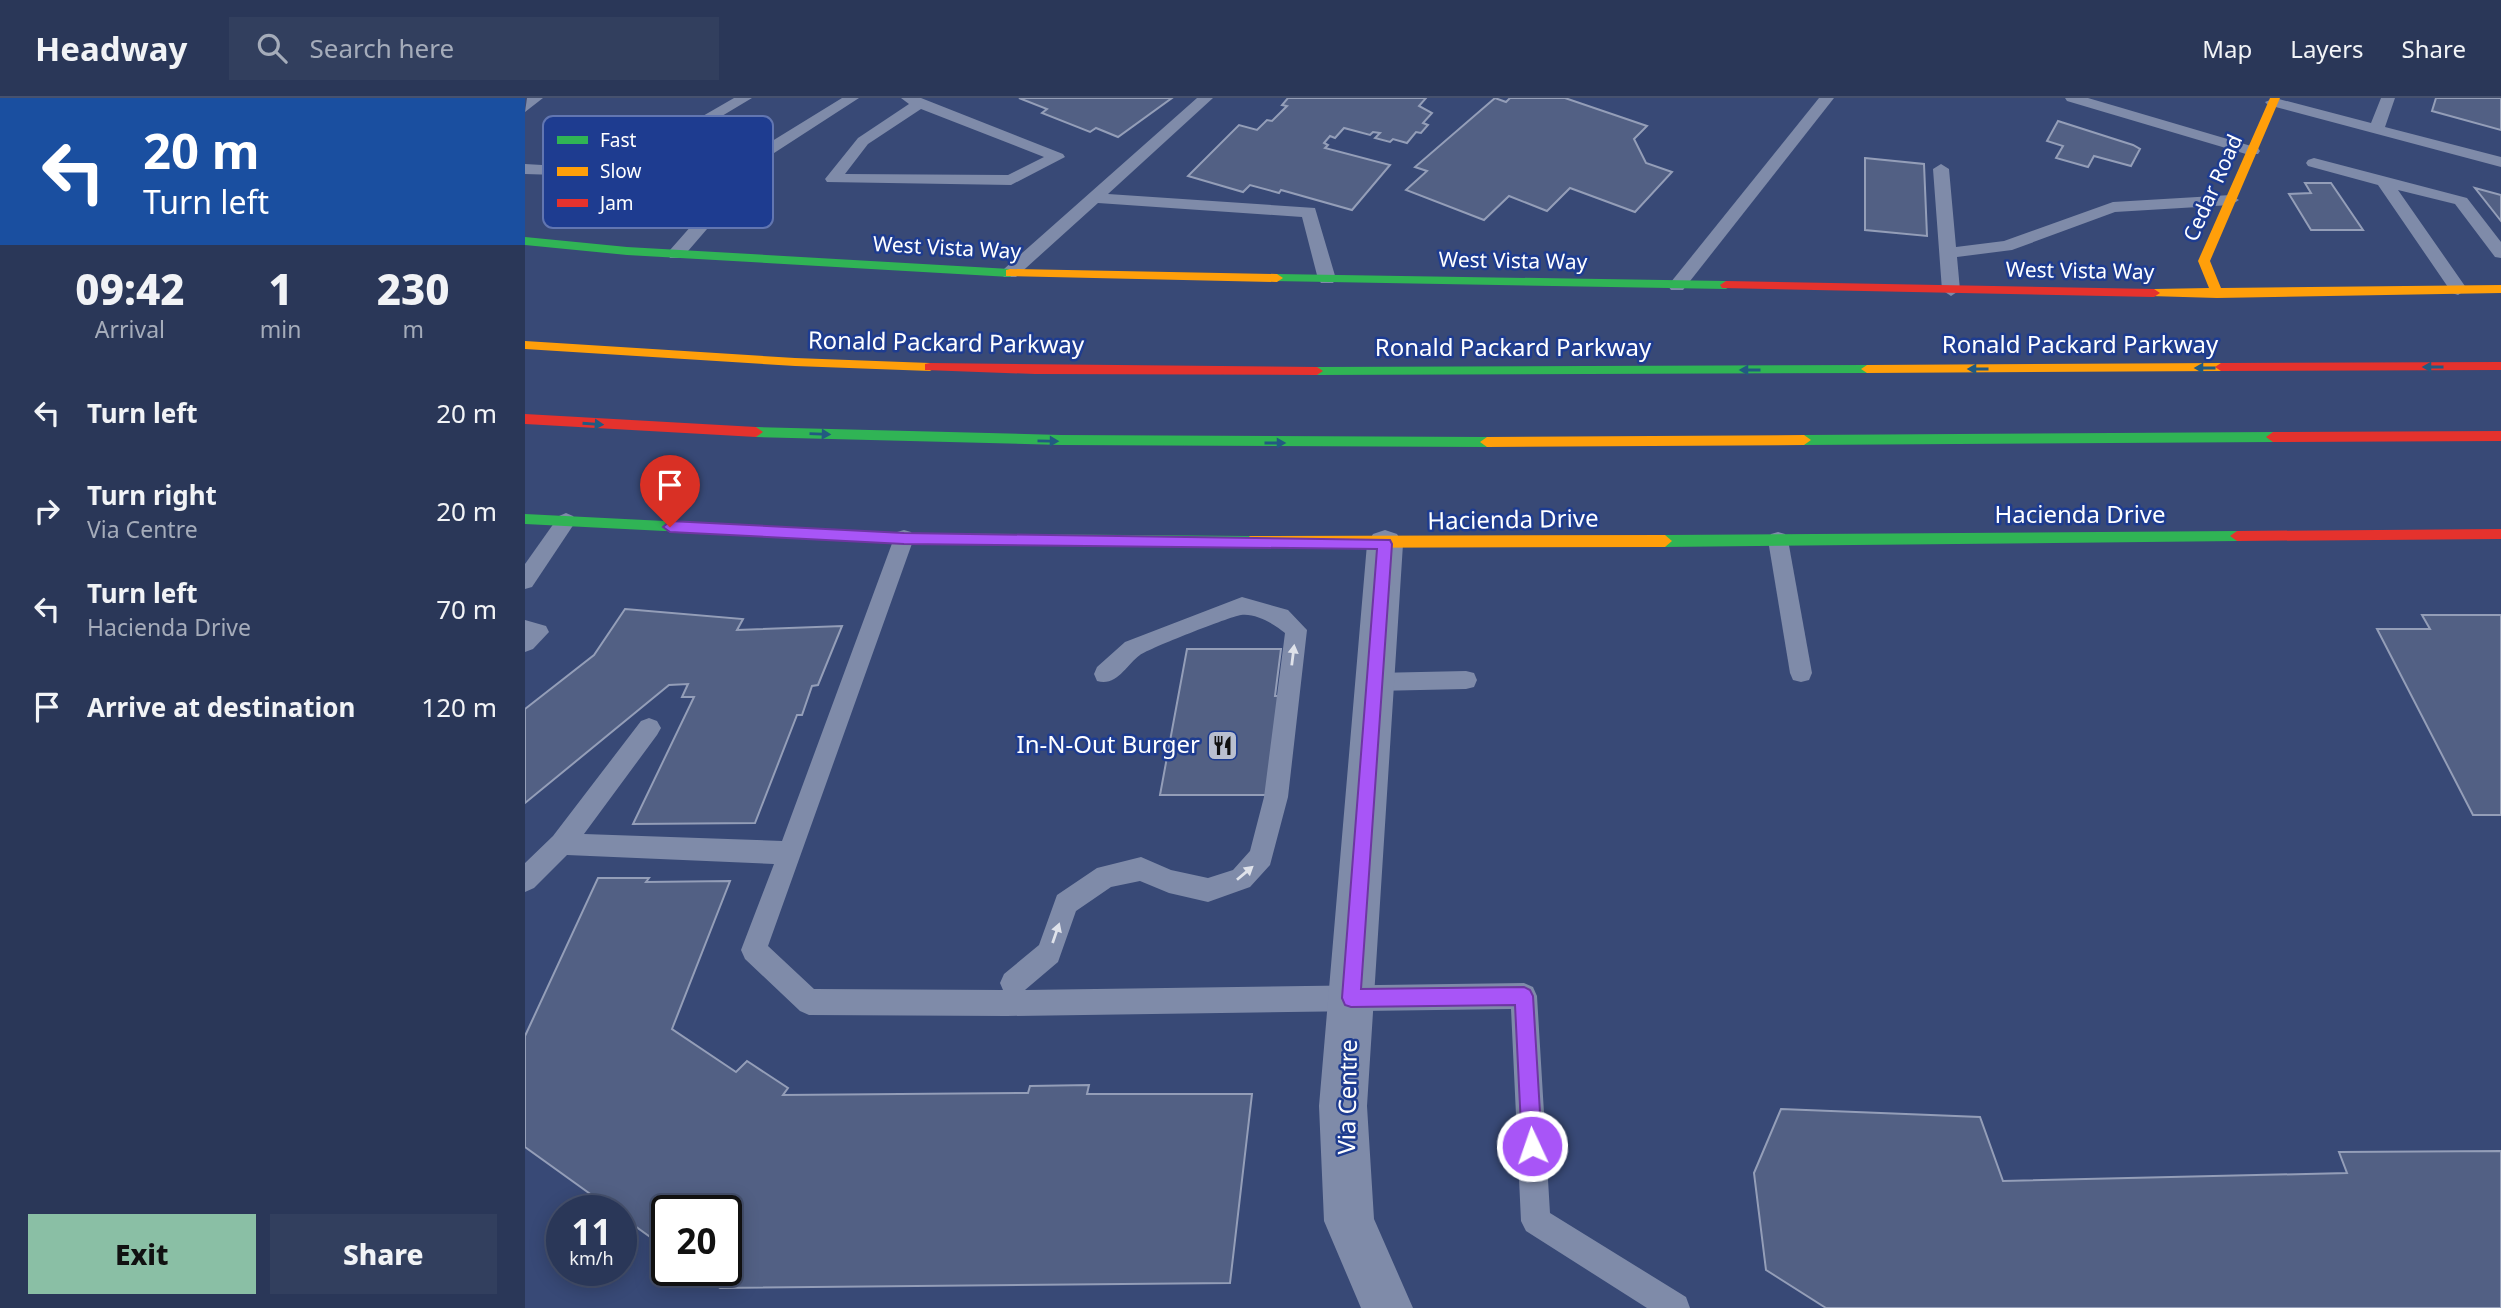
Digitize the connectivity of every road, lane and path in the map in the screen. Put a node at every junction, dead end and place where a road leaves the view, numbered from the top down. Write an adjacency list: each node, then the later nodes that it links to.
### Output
1 (536, 98): 10 (lane)
2 (745, 98): 11 (lane)
3 (852, 98): 13 (lane)
4 (1206, 98): 21 (lane)
5 (1827, 98): 30 (lane)
6 (2072, 98): 14 (lane)
7 (2388, 98): 12 (lane)
8 (914, 100): 8 (lane)
9 (2274, 100): 12 (lane); 14 (main road, Cedar Road)
10 (525, 107)
11 (714, 116)
12 (2376, 129): 15 (lane)
13 (773, 147)
14 (2252, 151): 22 (main road, Cedar Road)
15 (2501, 162)
16 (2314, 163): 20 (lane)
17 (525, 169): 19 (lane)
18 (1941, 169): 25 (lane)
19 (543, 170)
20 (2383, 181): 26 (lane); 31 (lane)
21 (1094, 198): 28 (lane); 29 (lane)
22 (2231, 200): 25 (lane); 34 (main road, Cedar Road)
23 (699, 228): 27 (lane)
24 (525, 241): 27 (main road, West Vista Way)
25 (1948, 253): 33 (lane)
26 (2501, 253)
27 (676, 254): 28 (main road, West Vista Way)
28 (1010, 273): 29 (main road, West Vista Way)
29 (1327, 279): 30 (main road, West Vista Way)
30 (1677, 286): 33 (main road, West Vista Way)
31 (2458, 289): 32 (main road, West Vista Way); 34 (main road, West Vista Way)
32 (2501, 289)
33 (1951, 290): 34 (main road, West Vista Way)
34 (2217, 294)
35 (525, 345): 36 (main road, Ronald Packard Parkway, one-way to 35)
36 (2501, 366)
37 (525, 419): 38 (main road, one-way to 38)
38 (2501, 436)
39 (525, 519): 40 (main road, Hacienda Drive)
40 (566, 521): 42 (main road, Hacienda Drive); 45 (lane)
41 (2501, 534): 43 (main road, Hacienda Drive)
42 (904, 538): 44 (main road, Hacienda Drive); 54 (lane)
43 (1778, 540): 44 (main road, Hacienda Drive); 48 (lane)
44 (1385, 544): 51 (street, Via Centre)
45 (525, 581)
46 (525, 629): 47 (lane)
47 (525, 643)
48 (1801, 673)
49 (1105, 674): 56 (lane, one-way to 49)
50 (1466, 680): 51 (lane)
51 (1374, 682): 57 (street, Via Centre)
52 (649, 727): 53 (lane)
53 (562, 844): 54 (lane); 55 (lane)
54 (789, 853): 57 (lane)
55 (525, 880)
56 (1013, 983)
57 (1351, 998): 58 (street, Via Centre); 59 (lane)
58 (1387, 1308)
59 (1675, 1308)

